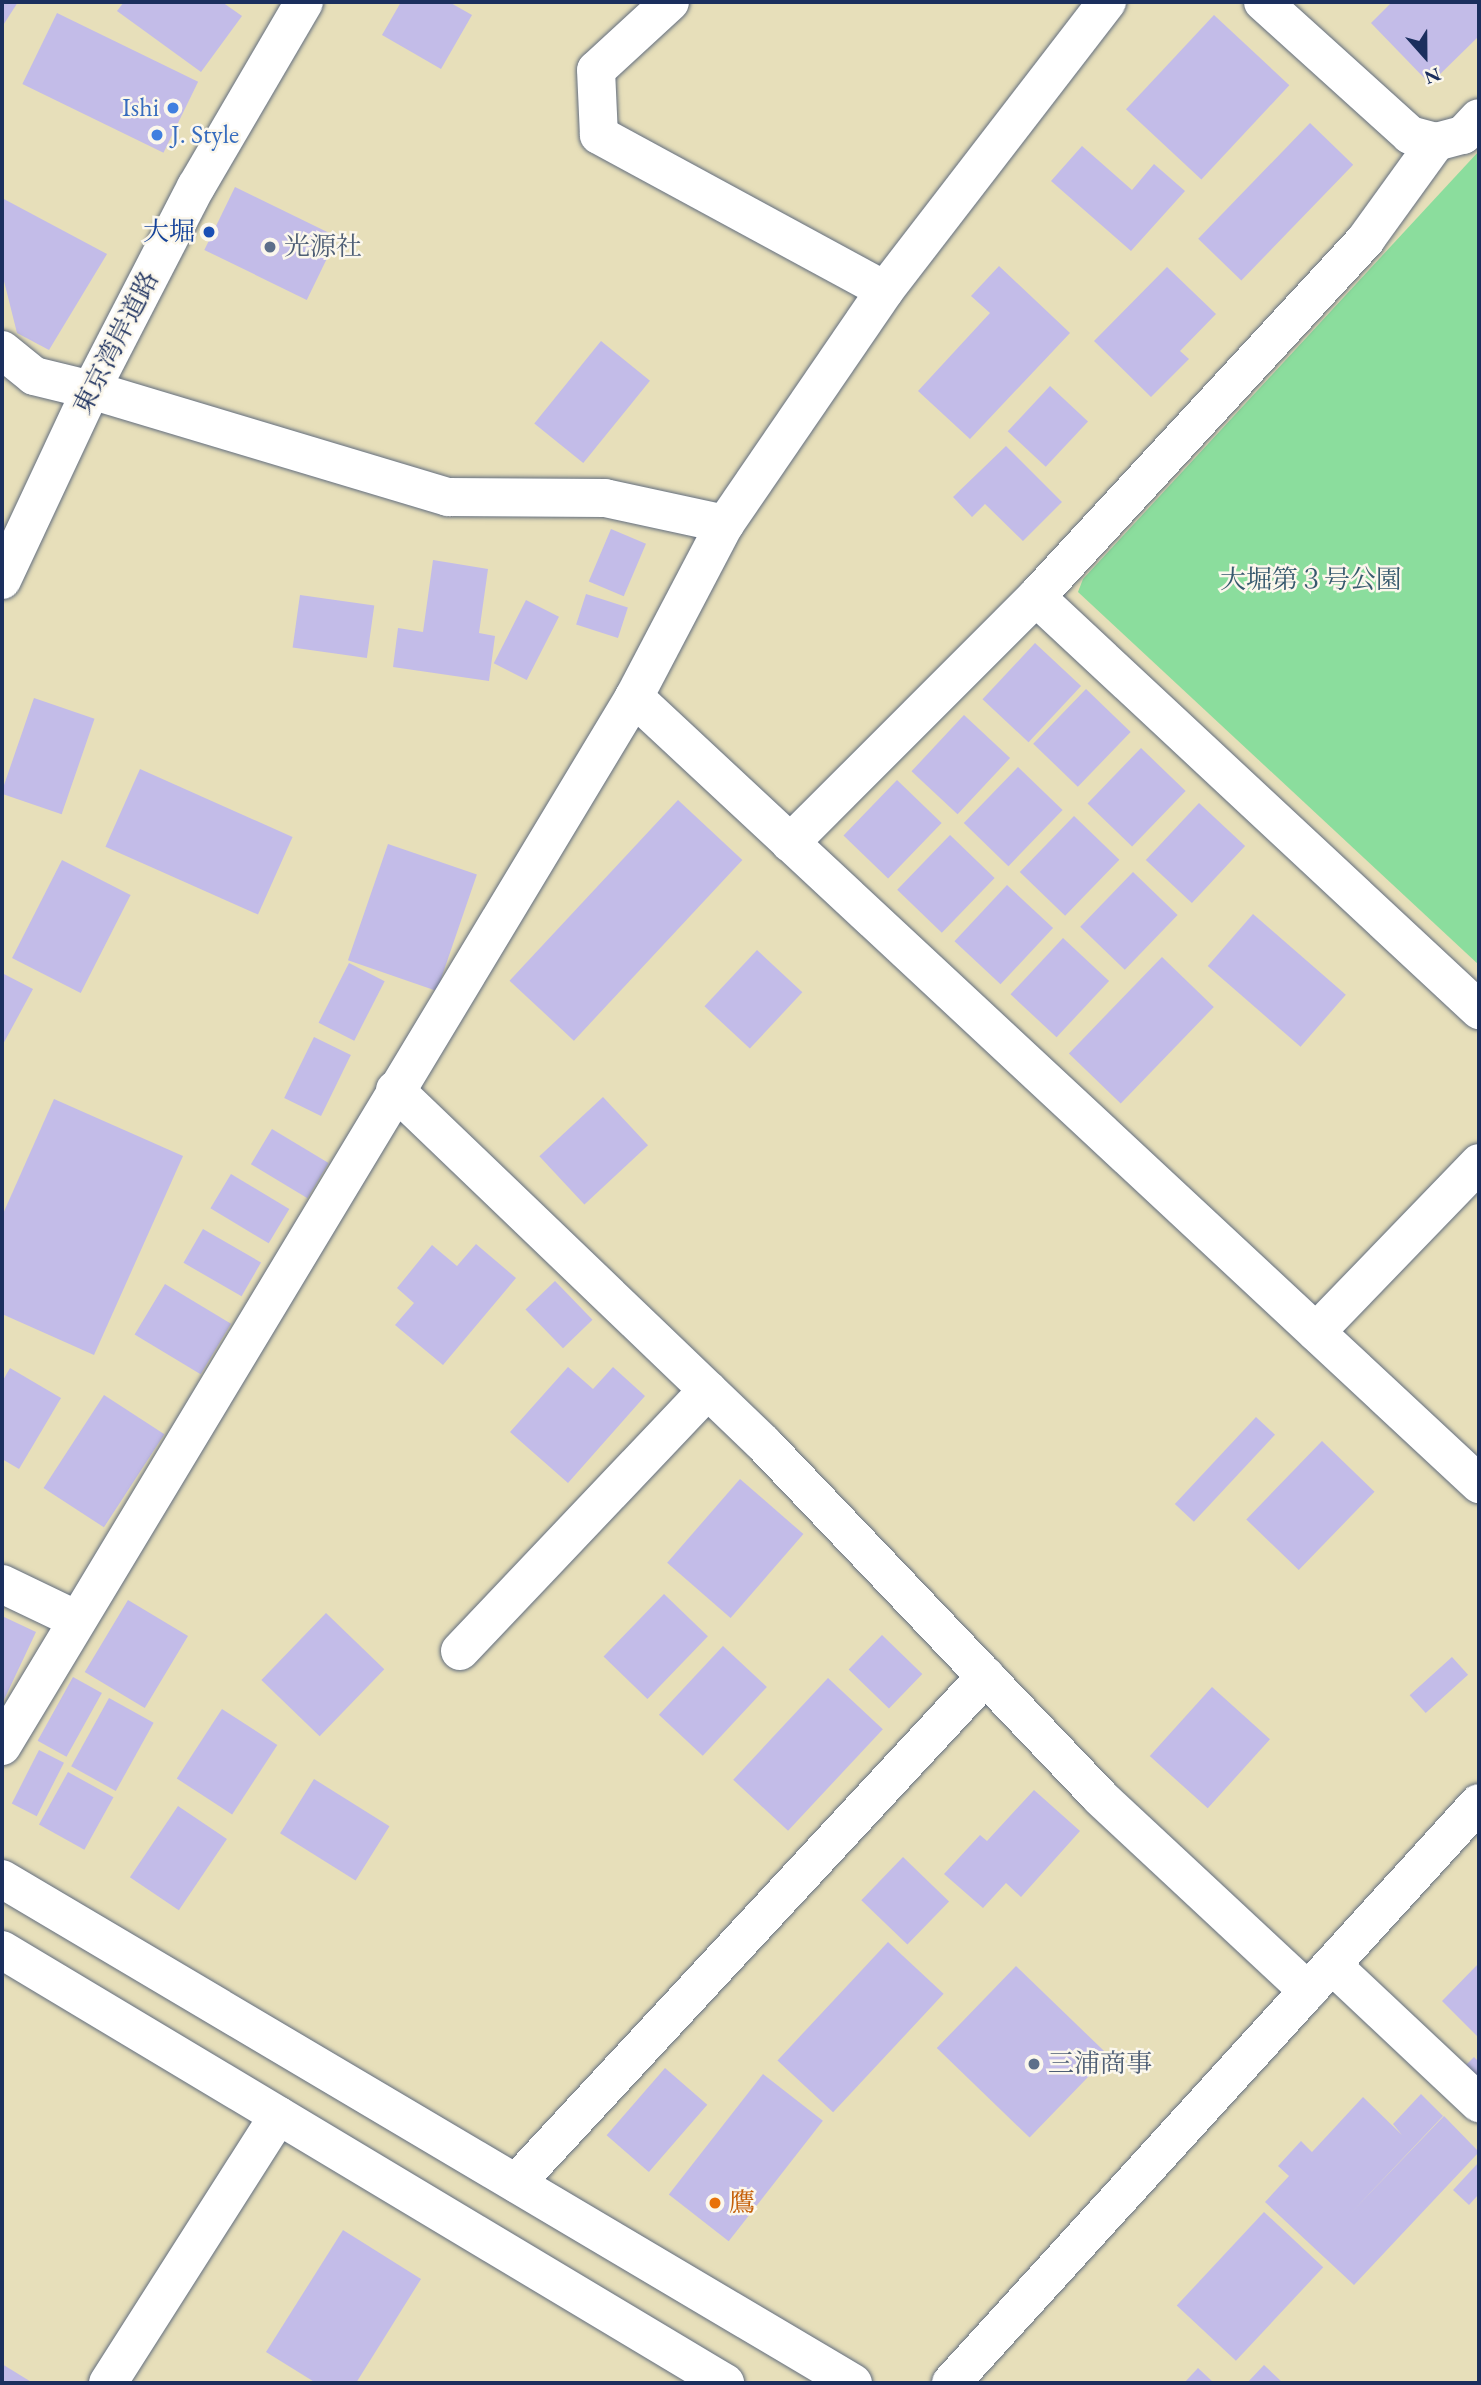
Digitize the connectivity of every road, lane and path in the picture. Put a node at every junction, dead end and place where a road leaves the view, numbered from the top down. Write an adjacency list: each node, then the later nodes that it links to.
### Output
1 (670, 2): 7 (main road)
2 (1107, 2): 7 (main road)
3 (1263, 2): 6 (main road)
4 (297, 4): 9 (main road, 東京湾岸道路)
5 (1479, 118): 6 (main road)
6 (1436, 142): 12 (main road)
7 (885, 290): 10 (main road)
8 (2, 350): 9 (main road)
9 (91, 390): 10 (main road); 11 (main road, 東京湾岸道路)
10 (725, 524): 13 (main road)
11 (2, 580)
12 (1036, 597): 14 (main road); 15 (main road)
13 (634, 696): 14 (main road); 16 (main road)
14 (790, 843): 18 (main road)
15 (1479, 1010)
16 (395, 1090): 19 (main road); 22 (main road)
17 (1479, 1163): 18 (main road)
18 (1316, 1332): 20 (main road)
19 (708, 1390): 23 (main road); 24 (main road)
20 (1479, 1484)
21 (2, 1584): 22 (main road)
22 (77, 1620): 25 (main road)
23 (460, 1651)
24 (986, 1676): 29 (main road); 32 (main road)
25 (2, 1746)
26 (1479, 1803): 29 (main road)
27 (2, 1879): 32 (main road)
28 (2, 1950): 31 (main road)
29 (1320, 1978): 30 (main road); 36 (main road)
30 (1479, 2103)
31 (278, 2116): 33 (main road); 34 (main road)
32 (516, 2183): 35 (main road)
33 (108, 2383)
34 (725, 2383)
35 (853, 2383)
36 (951, 2383)

